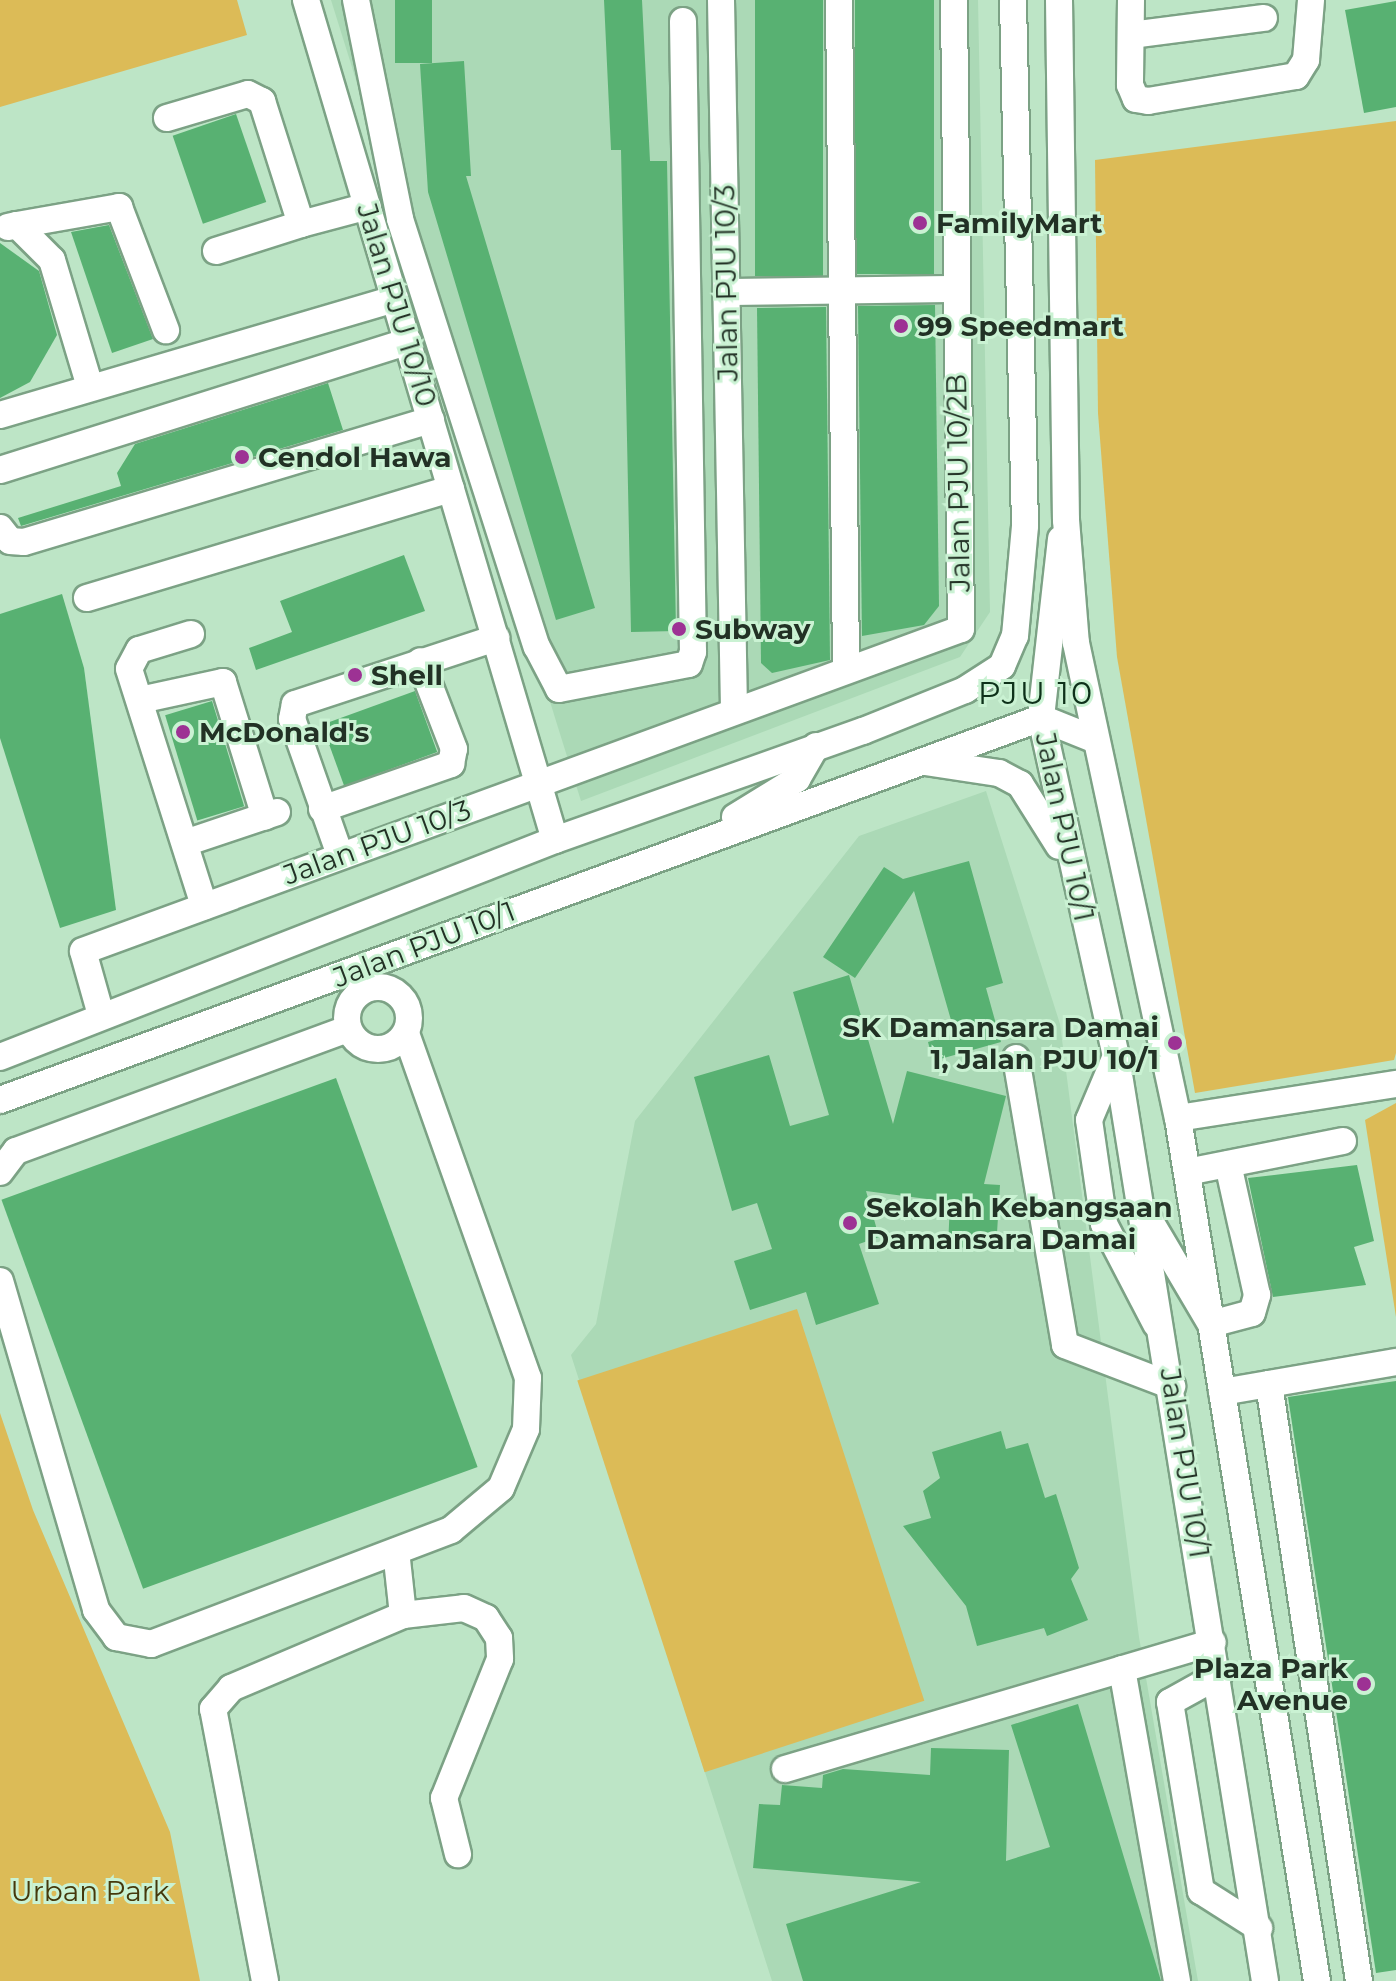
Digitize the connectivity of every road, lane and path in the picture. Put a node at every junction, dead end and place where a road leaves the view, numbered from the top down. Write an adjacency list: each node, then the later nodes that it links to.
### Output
1 (306, 0): 14 (street, Jalan PJU 10/10)
2 (356, 0): 11 (street)
3 (721, 0): 20 (street, Jalan PJU 10/3)
4 (839, 0): 19 (street)
5 (954, 0): 18 (street, Jalan PJU 10/2B)
6 (1013, 0): 41 (street, Jalan PJU 10/1)
7 (1059, 0): 29 (street, Jalan PJU 10/1)
8 (1131, 0): 12 (street)
9 (1311, 0): 12 (street)
10 (1264, 18): 12 (street)
11 (683, 21)
12 (1131, 35)
13 (167, 118): 15 (street)
14 (368, 206): 15 (street); 21 (street, Jalan PJU 10/10)
15 (301, 224): 17 (street)
16 (9, 226): 22 (street); 24 (street)
17 (216, 251)
18 (954, 289): 19 (street); 32 (street, Jalan PJU 10/2B)
19 (842, 291): 20 (street); 36 (street)
20 (726, 292): 38 (street, Jalan PJU 10/3)
21 (395, 299): 23 (street, Jalan PJU 10/10); 24 (street)
22 (166, 330)
23 (408, 341): 26 (street, Jalan PJU 10/10); 27 (street)
24 (90, 387): 25 (street)
25 (0, 415)
26 (431, 420): 28 (street, Jalan PJU 10/10); 30 (street)
27 (0, 470)
28 (451, 489): 31 (street); 34 (street, Jalan PJU 10/10)
29 (1066, 520): 39 (street); 40 (street, Jalan PJU 10/1)
30 (0, 528)
31 (87, 598)
32 (961, 629): 36 (street, Jalan PJU 10/3)
33 (191, 634): 37 (street)
34 (496, 638): 35 (street); 43 (street, Jalan PJU 10/10)
35 (420, 661): 44 (street); 44 (street)
36 (846, 669): 38 (street, Jalan PJU 10/3)
37 (140, 700): 47 (street); 47 (street)
38 (734, 710): 43 (street, Jalan PJU 10/3)
39 (1041, 718): 40 (street); 42 (street, Jalan PJU 10/1); 49 (street, Jalan PJU 10/1)
40 (1091, 738): 62 (street, Jalan PJU 10/1)
41 (816, 746): 45 (street); 46 (street, Jalan PJU 10/1)
42 (921, 761): 45 (street, Jalan PJU 10/1); 49 (street)
43 (538, 783): 46 (street, Jalan PJU 10/10); 48 (street, Jalan PJU 10/3)
44 (322, 809): 48 (street)
45 (710, 836): 51 (street, Jalan PJU 10/1)
46 (555, 840): 54 (street, Jalan PJU 10/1)
47 (185, 843): 50 (street)
48 (340, 855): 50 (street, Jalan PJU 10/3)
49 (1076, 878): 57 (street, Jalan PJU 10/1)
50 (204, 906): 54 (street, Jalan PJU 10/3)
51 (388, 958): 52 (street, Jalan PJU 10/1); 53 (street)
52 (338, 978): 55 (street); 61 (street, Jalan PJU 10/1)
53 (400, 995): 55 (street); 56 (street)
54 (101, 1015): 58 (street, Jalan PJU 10/1)
55 (348, 1018): 56 (street); 65 (street)
56 (406, 1034): 75 (street)
57 (1116, 1056): 67 (street, Jalan PJU 10/1); 70 (street)
58 (0, 1057)
59 (1016, 1058): 73 (street)
60 (1396, 1084): 62 (street)
61 (0, 1100)
62 (1178, 1118): 66 (street, Jalan PJU 10/1)
63 (1343, 1141): 64 (street)
64 (1228, 1164): 66 (street); 69 (street)
65 (0, 1172)
66 (1187, 1172): 69 (street, Jalan PJU 10/1)
67 (1142, 1207): 69 (street); 70 (street, Jalan PJU 10/1)
68 (0, 1281): 75 (street)
69 (1211, 1324): 74 (street, Jalan PJU 10/1)
70 (1165, 1337): 73 (street, Jalan PJU 10/1)
71 (1396, 1362): 72 (street)
72 (1269, 1384): 74 (street); 80 (street)
73 (1172, 1386): 77 (street, Jalan PJU 10/1)
74 (1222, 1392): 82 (street, Jalan PJU 10/1)
75 (396, 1551): 76 (street)
76 (403, 1615): 83 (street); 85 (street)
77 (1213, 1642): 78 (street); 79 (street, Jalan PJU 10/1)
78 (1122, 1669): 81 (street); 86 (street)
79 (1219, 1675): 84 (street, Jalan PJU 10/1); 84 (street)
80 (1323, 1768): 82 (street); 89 (street)
81 (785, 1769)
82 (1283, 1772): 88 (street, Jalan PJU 10/1)
83 (458, 1854)
84 (1259, 1928): 87 (street, Jalan PJU 10/1)
85 (265, 1981)
86 (1177, 1981)
87 (1265, 1981)
88 (1317, 1981)
89 (1359, 1981)

